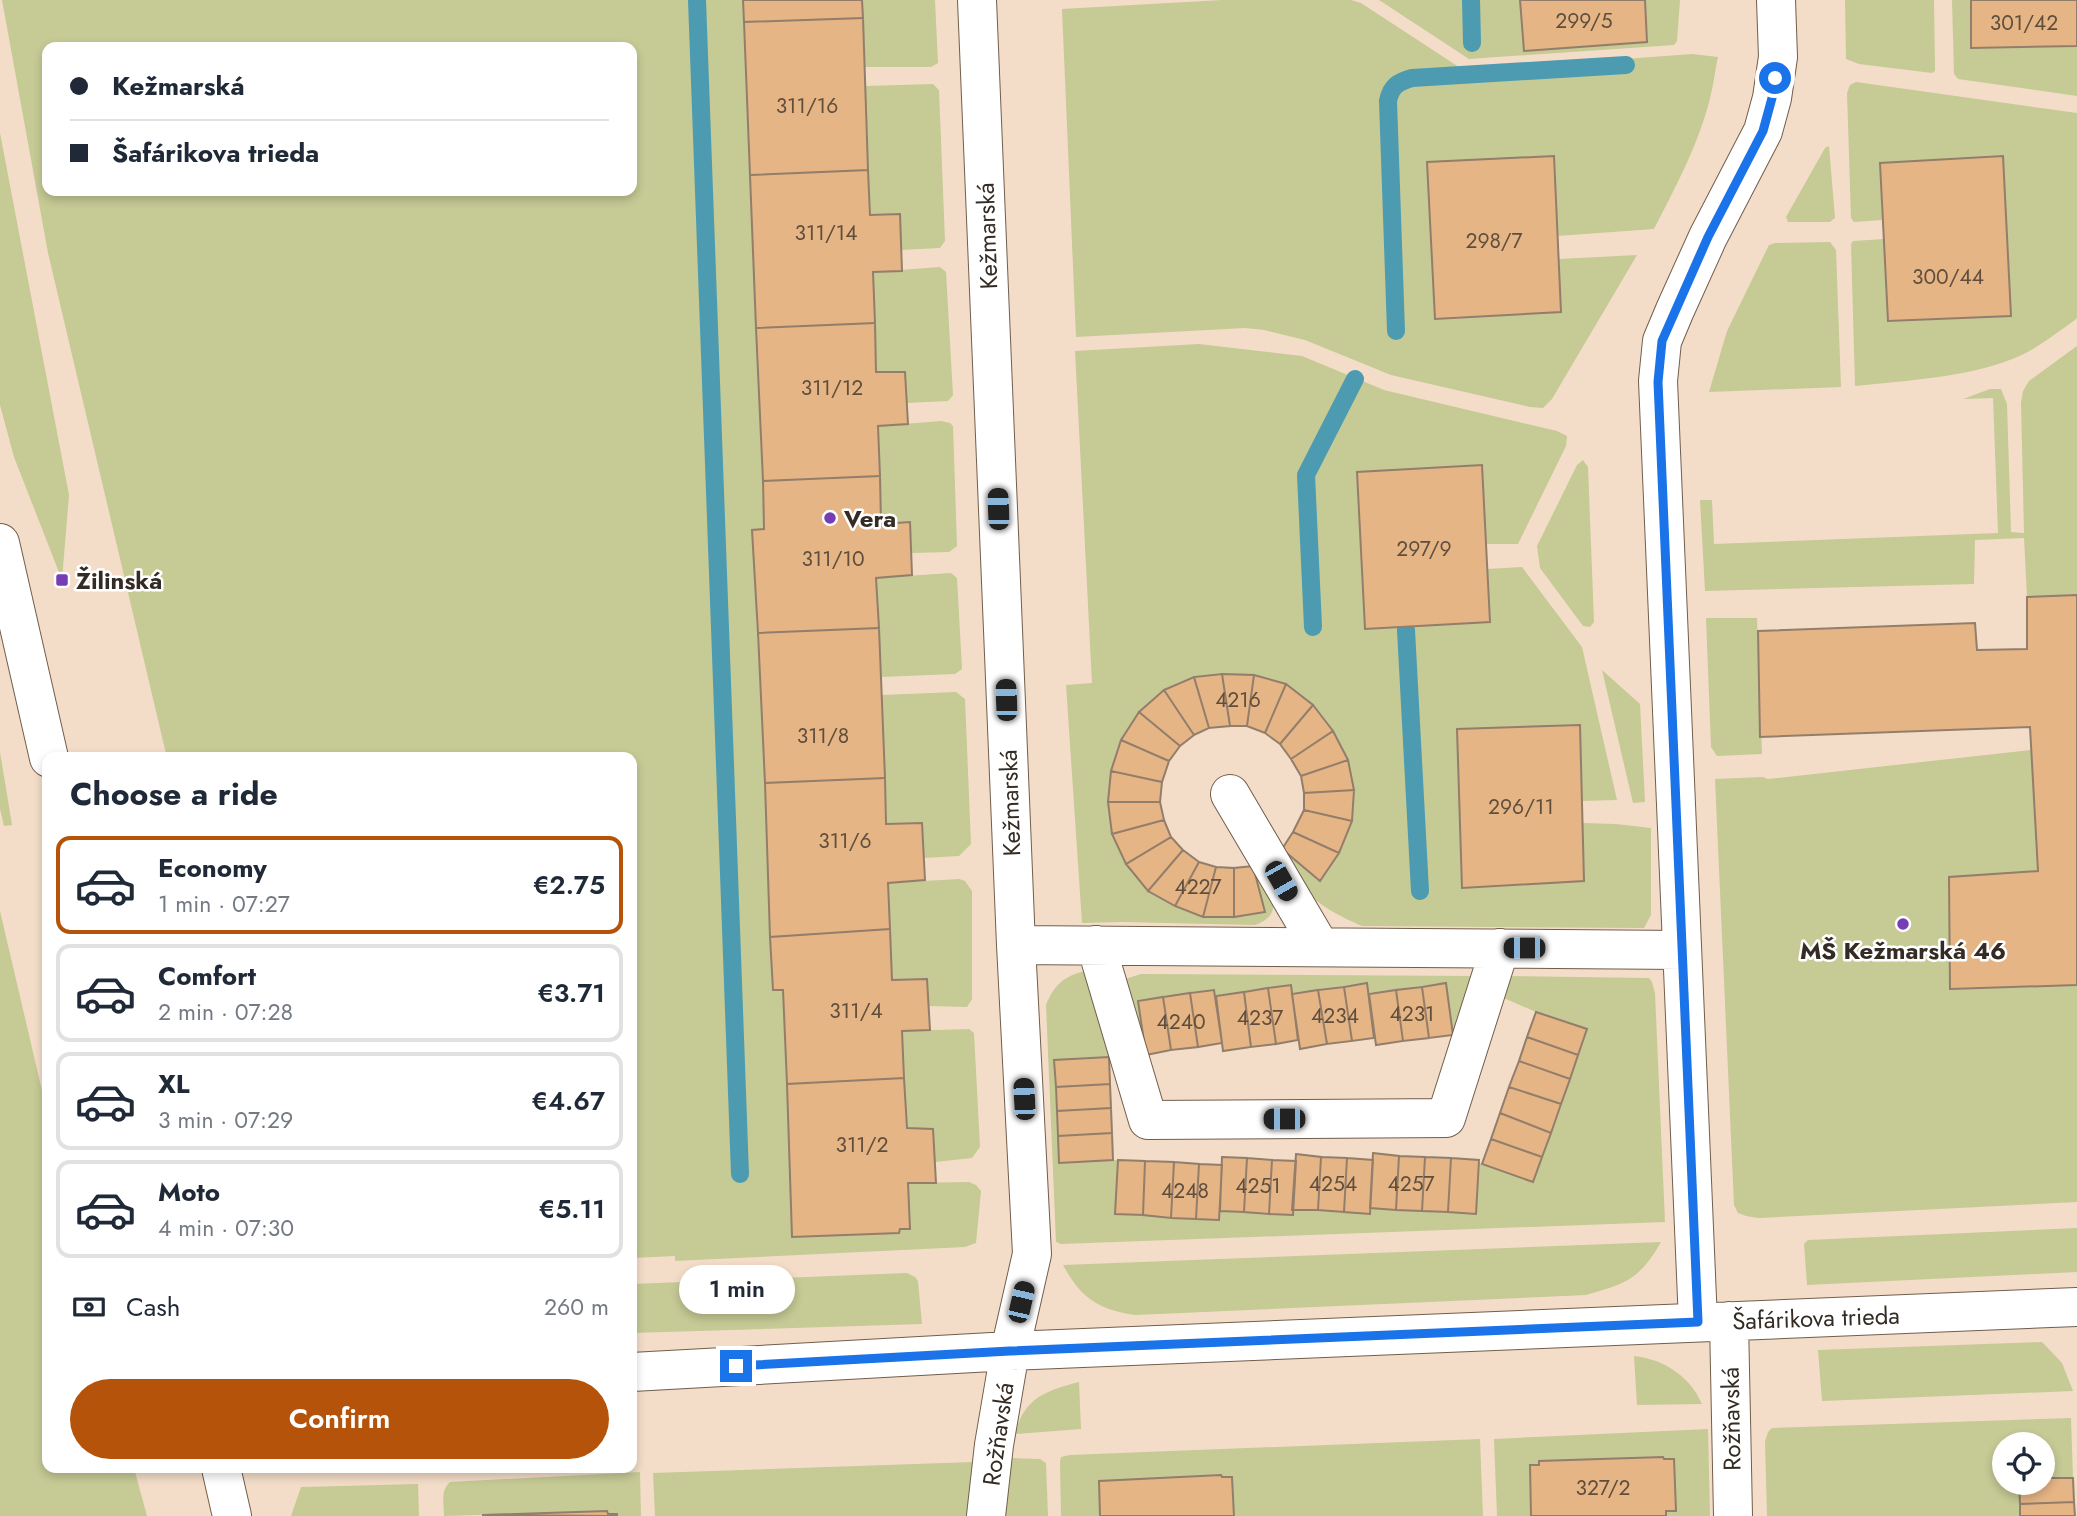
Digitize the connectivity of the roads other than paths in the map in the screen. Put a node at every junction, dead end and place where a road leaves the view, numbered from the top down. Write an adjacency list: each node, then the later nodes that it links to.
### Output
1 (977, 0): 6 (street, Kežmarská)
2 (1776, 0): 10 (street)
3 (0, 543): 4 (street)
4 (48, 752)
5 (1230, 794): 8 (street)
6 (1016, 945): 7 (street); 13 (street, Kežmarská)
7 (1096, 945): 8 (street); 9 (street)
8 (1320, 947): 9 (street)
9 (1500, 948): 10 (street)
10 (1682, 950): 12 (street)
11 (2077, 1307): 12 (street, Šafárikova trieda)
12 (1714, 1322): 13 (street, Šafárikova trieda); 18 (street, Rožňavská)
13 (1010, 1351): 14 (street, Šafárikova trieda); 17 (street, Rožňavská)
14 (637, 1372)
15 (222, 1473): 16 (street)
16 (232, 1516)
17 (986, 1516)
18 (1733, 1516)

